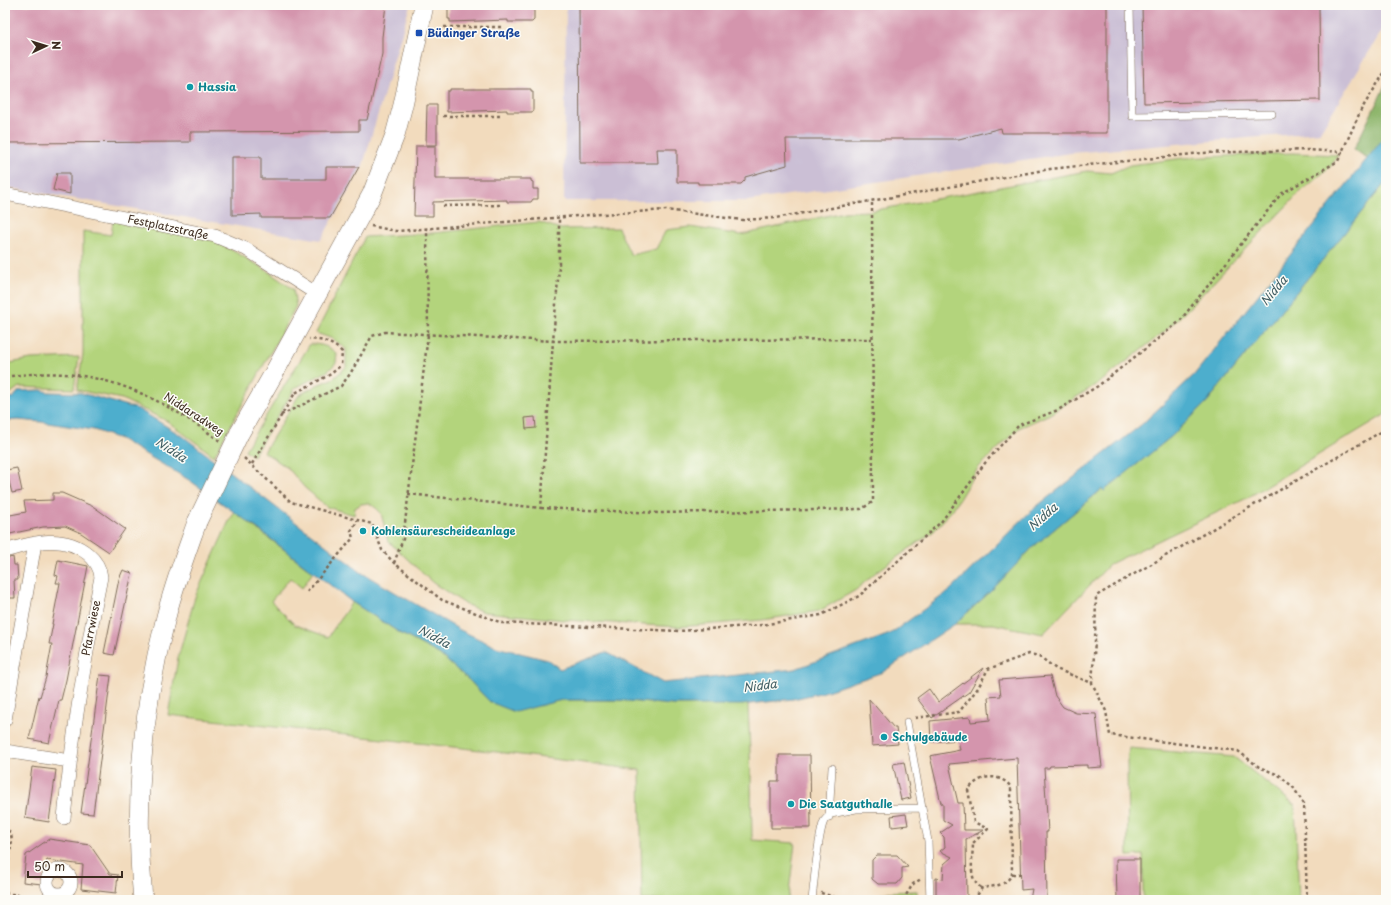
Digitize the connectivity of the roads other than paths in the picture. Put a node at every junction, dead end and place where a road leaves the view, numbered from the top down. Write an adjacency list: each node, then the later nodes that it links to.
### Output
1 (424, 5): 5 (main road)
2 (1130, 5): 3 (lane)
3 (1272, 114)
4 (5, 194): 5 (street, Festplatzstraße)
5 (317, 294): 16 (main road, bridge)
6 (35, 543): 7 (street, Pfarrwiese); 8 (street); 11 (street, Pfarrwiese)
7 (5, 551)
8 (5, 720)
9 (907, 722): 13 (lane)
10 (5, 752): 11 (street)
11 (70, 761): 15 (street, Pfarrwiese)
12 (832, 768): 14 (lane)
13 (922, 808): 14 (lane); 18 (lane)
14 (829, 817): 17 (lane)
15 (64, 818)
16 (143, 900)
17 (812, 900)
18 (930, 900)

